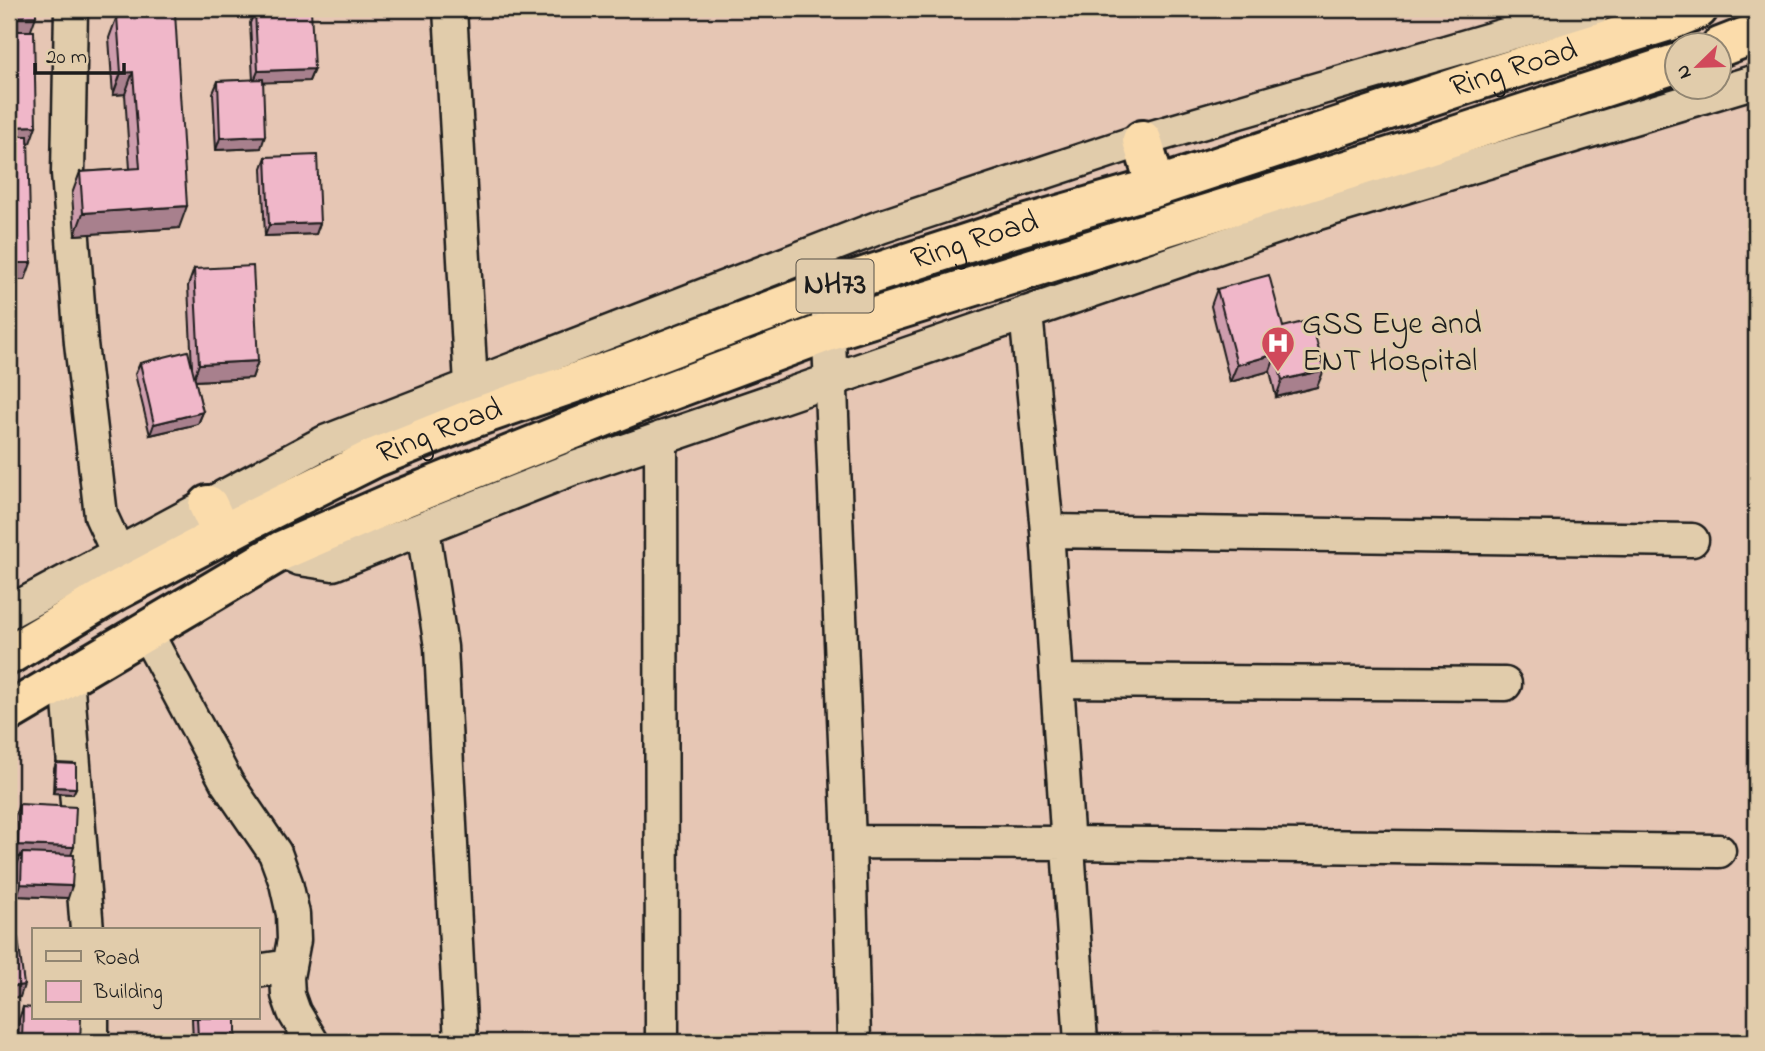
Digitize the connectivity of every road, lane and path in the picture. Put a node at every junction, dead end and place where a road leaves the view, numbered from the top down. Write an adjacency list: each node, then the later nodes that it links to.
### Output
1 (71, 9): 23 (street)
2 (450, 9): 16 (street)
3 (1594, 9): 9 (street)
4 (1698, 9): 11 (highway, Ring Road / NH73)
5 (1756, 33): 6 (highway)
6 (1734, 42)
7 (1664, 68): 10 (highway, Ring Road / NH73)
8 (1756, 81): 10 (street)
9 (1142, 140): 11 (highway); 16 (street)
10 (1413, 167): 13 (street); 14 (highway, Ring Road / NH73)
11 (1156, 187): 12 (highway, Ring Road / NH73)
12 (827, 289): 14 (street); 18 (highway, Ring Road / NH73)
13 (1026, 313): 15 (street); 20 (street)
14 (830, 331): 15 (street); 22 (highway, Ring Road / NH73)
15 (830, 380): 17 (street); 31 (street)
16 (471, 385): 18 (street)
17 (661, 438): 19 (street); 41 (street)
18 (215, 520): 23 (street); 26 (highway, Ring Road / NH73)
19 (423, 529): 22 (street); 40 (street)
20 (1047, 531): 21 (street); 28 (street)
21 (1692, 540)
22 (281, 551): 25 (highway, Ring Road / NH73)
23 (118, 553): 24 (street)
24 (9, 612)
25 (145, 630): 27 (highway, Ring Road / NH73); 35 (street)
26 (9, 655)
27 (67, 676): 30 (highway, Ring Road / NH73); 34 (street)
28 (1057, 681): 29 (street); 32 (street)
29 (1505, 684)
30 (9, 712)
31 (849, 842): 32 (street); 42 (street)
32 (1068, 842): 33 (street); 43 (street)
33 (1719, 851)
34 (87, 928)
35 (289, 966): 36 (street); 39 (street)
36 (259, 971)
37 (92, 1020): 38 (street)
38 (93, 1042)
39 (312, 1042)
40 (461, 1042)
41 (662, 1042)
42 (854, 1042)
43 (1081, 1042)

